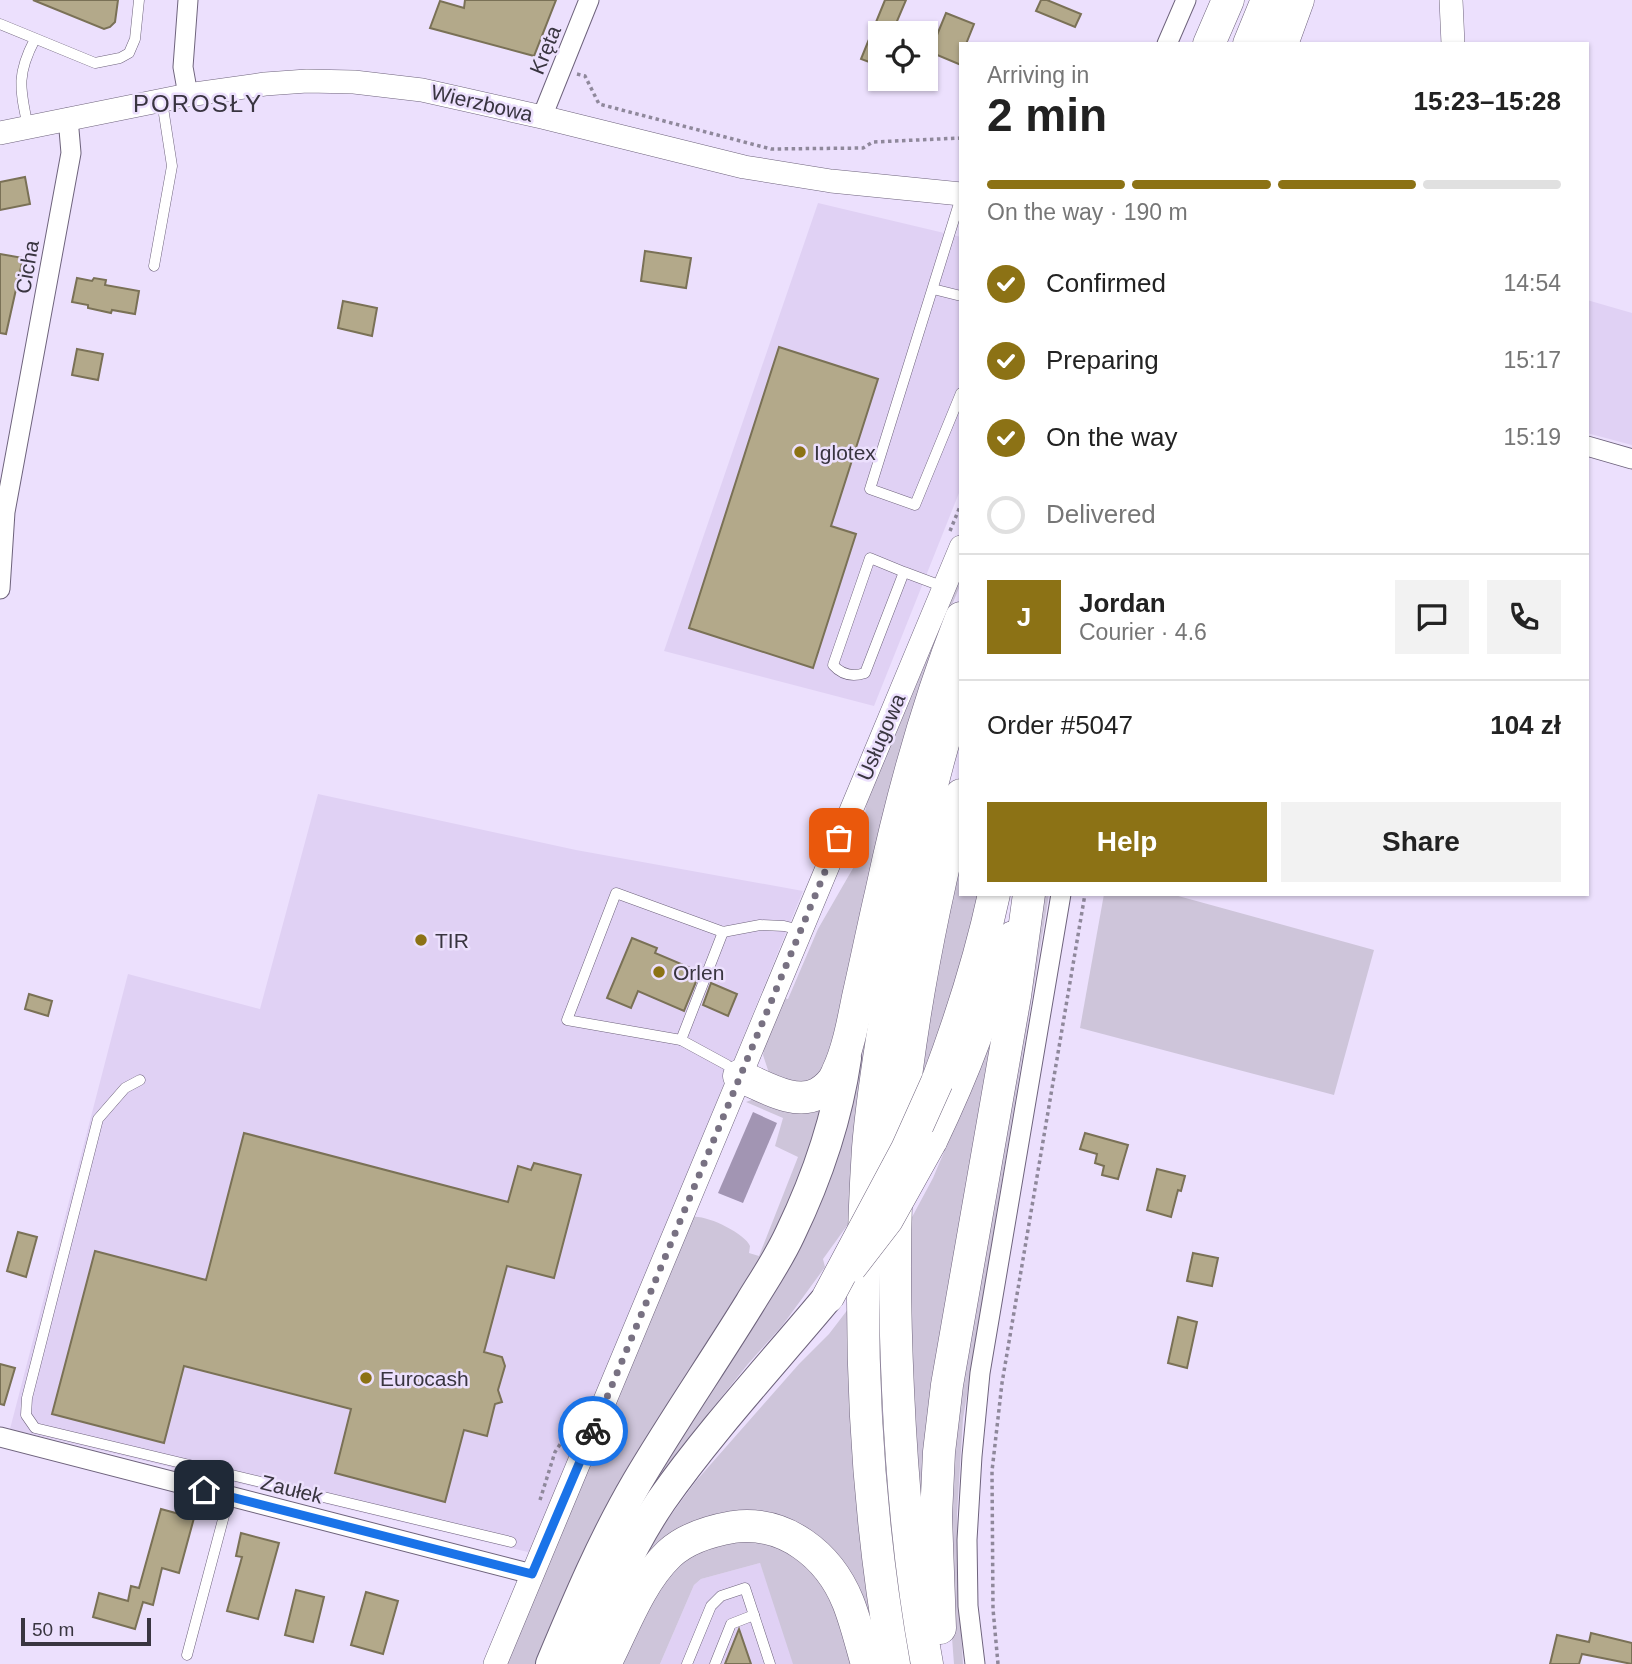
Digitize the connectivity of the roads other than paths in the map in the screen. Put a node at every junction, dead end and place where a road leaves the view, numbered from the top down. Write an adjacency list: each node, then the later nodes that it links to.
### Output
1 (139, 0): 11 (lane)
2 (180, 0): 3 (lane)
3 (188, 0): 17 (street)
4 (589, 0): 19 (street, Kręta)
5 (1186, 0): 12 (street)
6 (1228, 0): 13 (highway)
7 (1267, 0): 14 (highway)
8 (1298, 0): 15 (highway)
9 (1451, 0): 16 (street)
10 (0, 24): 11 (lane)
11 (35, 39): 21 (lane)
12 (1168, 42)
13 (1210, 42)
14 (1250, 42)
15 (1283, 42)
16 (1453, 42)
17 (188, 95): 18 (street, Wierzbowa); 19 (street, Wierzbowa)
18 (162, 101): 20 (street, Wierzbowa); 25 (lane)
19 (542, 117): 23 (street, Wierzbowa)
20 (68, 118): 21 (street, Wierzbowa); 31 (street, Cicha)
21 (29, 127): 22 (street, Wierzbowa)
22 (0, 133)
23 (959, 195)
24 (959, 202): 26 (lane)
25 (154, 266)
26 (933, 289): 27 (lane); 28 (lane)
27 (959, 296)
28 (959, 398)
29 (1589, 447): 30 (street)
30 (1632, 459)
31 (3, 512): 35 (street, Cicha)
32 (959, 552): 34 (street, Usługowa)
33 (904, 572): 33 (lane); 34 (lane)
34 (944, 587): 43 (street, Usługowa)
35 (0, 589)
36 (959, 624): 45 (highway)
37 (959, 688): 64 (highway)
38 (959, 804): 65 (highway)
39 (994, 896): 49 (highway, bridge)
40 (1019, 896): 49 (street, bridge)
41 (1029, 896): 66 (highway)
42 (1061, 896): 67 (street)
43 (800, 930): 44 (lane); 47 (street, Usługowa)
44 (723, 932): 46 (lane); 46 (lane)
45 (849, 1039): 47 (highway); 57 (main road)
46 (681, 1040): 47 (lane)
47 (739, 1076): 53 (street, Usługowa)
48 (141, 1080): 52 (lane)
49 (828, 1297): 58 (main road)
50 (0, 1437): 51 (street, Zaułek)
51 (229, 1497): 53 (street, Zaułek); 55 (lane)
52 (510, 1542)
53 (532, 1574): 56 (street, Usługowa)
54 (754, 1615): 60 (lane); 61 (lane); 62 (lane)
55 (187, 1655)
56 (495, 1664)
57 (551, 1664)
58 (581, 1664)
59 (605, 1664): 63 (highway)
60 (687, 1664)
61 (715, 1664)
62 (770, 1664)
63 (867, 1664)
64 (894, 1664)
65 (927, 1664)
66 (942, 1664)
67 (975, 1664)

